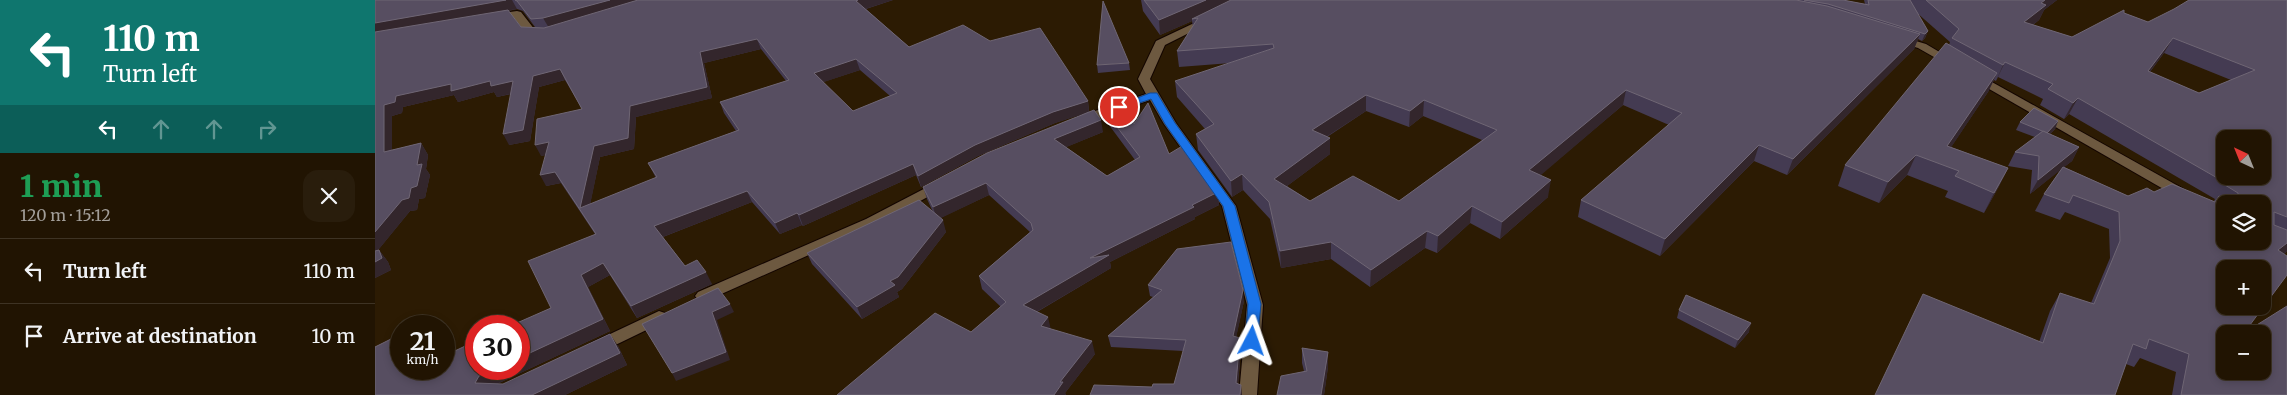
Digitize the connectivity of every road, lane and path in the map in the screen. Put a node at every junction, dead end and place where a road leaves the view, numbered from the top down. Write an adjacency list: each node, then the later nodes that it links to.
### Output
1 (1222, 14): 5 (street)
2 (479, 20): 3 (street)
3 (549, 33)
4 (1887, 35): 8 (street)
5 (1154, 95): 6 (street); 12 (street)
6 (1068, 125)
7 (950, 179): 9 (street)
8 (2195, 200)
9 (691, 302)
10 (673, 311): 11 (street)
11 (584, 353)
12 (1248, 395)

